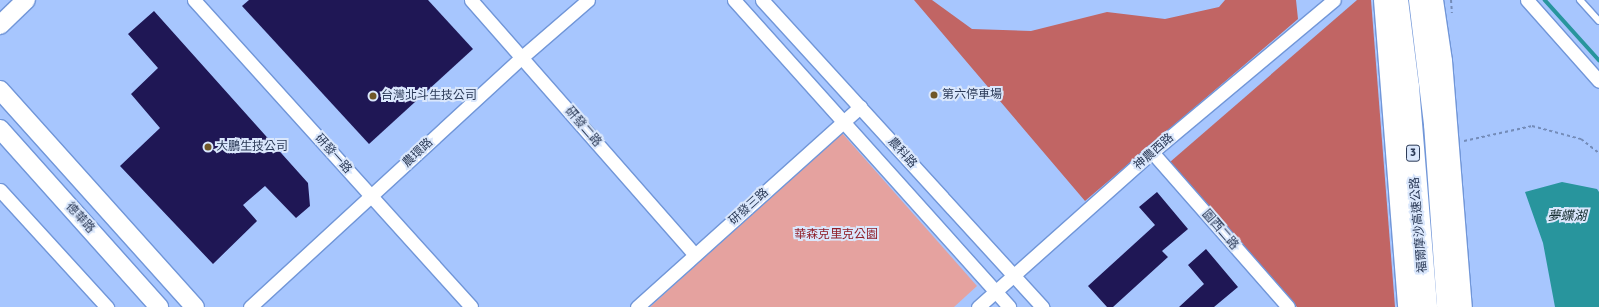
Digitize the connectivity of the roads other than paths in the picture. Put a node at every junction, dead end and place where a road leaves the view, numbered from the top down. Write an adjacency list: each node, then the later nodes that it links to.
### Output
1 (26, 0): 15 (main road)
2 (194, 0): 24 (street, 研發一路)
3 (471, 0): 16 (street, 研發二路)
4 (588, 0): 16 (street, 農環路)
5 (734, 0): 20 (street, 農科路)
6 (762, 0): 19 (street, 農科路)
7 (1334, 0): 22 (street, 神農西路)
8 (1383, 0): 38 (main road)
9 (1397, 0): 39 (highway, 福爾摩沙高速公路 / 3)
10 (1420, 0): 40 (highway, 福爾摩沙高速公路 / 3)
11 (1434, 0): 41 (main road)
12 (1527, 0): 17 (street)
13 (1580, 0): 14 (lane)
14 (1599, 21)
15 (0, 25)
16 (522, 57): 24 (street, 農環路); 25 (street, 研發二路)
17 (1599, 81)
18 (0, 90): 30 (main road)
19 (860, 107): 20 (street, 研發三路); 26 (street, 農科路)
20 (843, 122): 25 (street, 研發三路); 27 (street, 農科路)
21 (0, 129): 29 (main road, 德華路)
22 (1152, 152): 26 (street, 神農西路); 37 (street, 園西二路)
23 (0, 190): 28 (street)
24 (371, 196): 31 (street, 農環路); 32 (street, 研發一路)
25 (695, 255): 33 (street, 研發三路)
26 (1014, 276): 27 (street, 神農西路); 36 (street, 農科路)
27 (995, 292): 34 (street, 神農西路); 35 (street, 農科路)
28 (107, 307)
29 (159, 307)
30 (195, 307)
31 (250, 307)
32 (471, 307)
33 (637, 307)
34 (978, 307)
35 (1009, 307)
36 (1042, 307)
37 (1288, 307)
38 (1407, 307)
39 (1426, 307)
40 (1448, 307)
41 (1463, 307)

